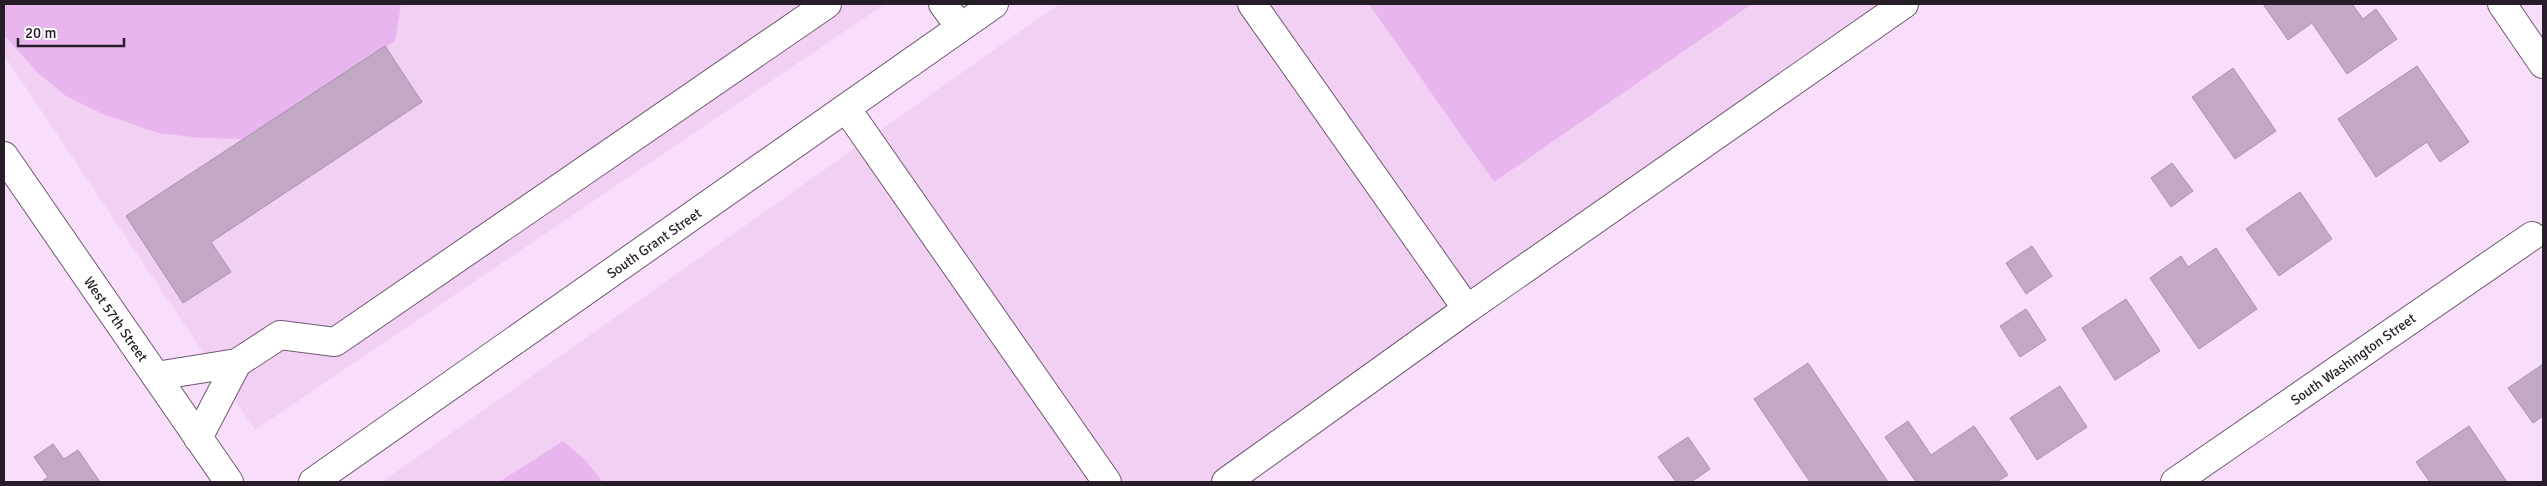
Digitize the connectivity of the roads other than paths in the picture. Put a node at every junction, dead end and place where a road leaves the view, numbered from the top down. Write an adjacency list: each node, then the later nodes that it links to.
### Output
1 (827, 4): 13 (street)
2 (944, 4): 7 (street)
3 (994, 4): 7 (street, South Grant Street)
4 (1252, 4): 12 (street)
5 (1904, 4): 12 (street)
6 (2502, 4): 8 (street)
7 (960, 28): 9 (street, South Grant Street)
8 (2543, 64)
9 (846, 108): 17 (street, South Grant Street); 18 (street)
10 (4, 156): 14 (street, West 57th Street)
11 (2532, 236): 20 (street, South Washington Street)
12 (1467, 309): 19 (street)
13 (237, 363): 14 (street); 15 (street)
14 (156, 376): 15 (street, West 57th Street)
15 (198, 438): 16 (street, West 57th Street)
16 (229, 482)
17 (313, 482)
18 (1107, 482)
19 (1226, 482)
20 (2175, 482)

